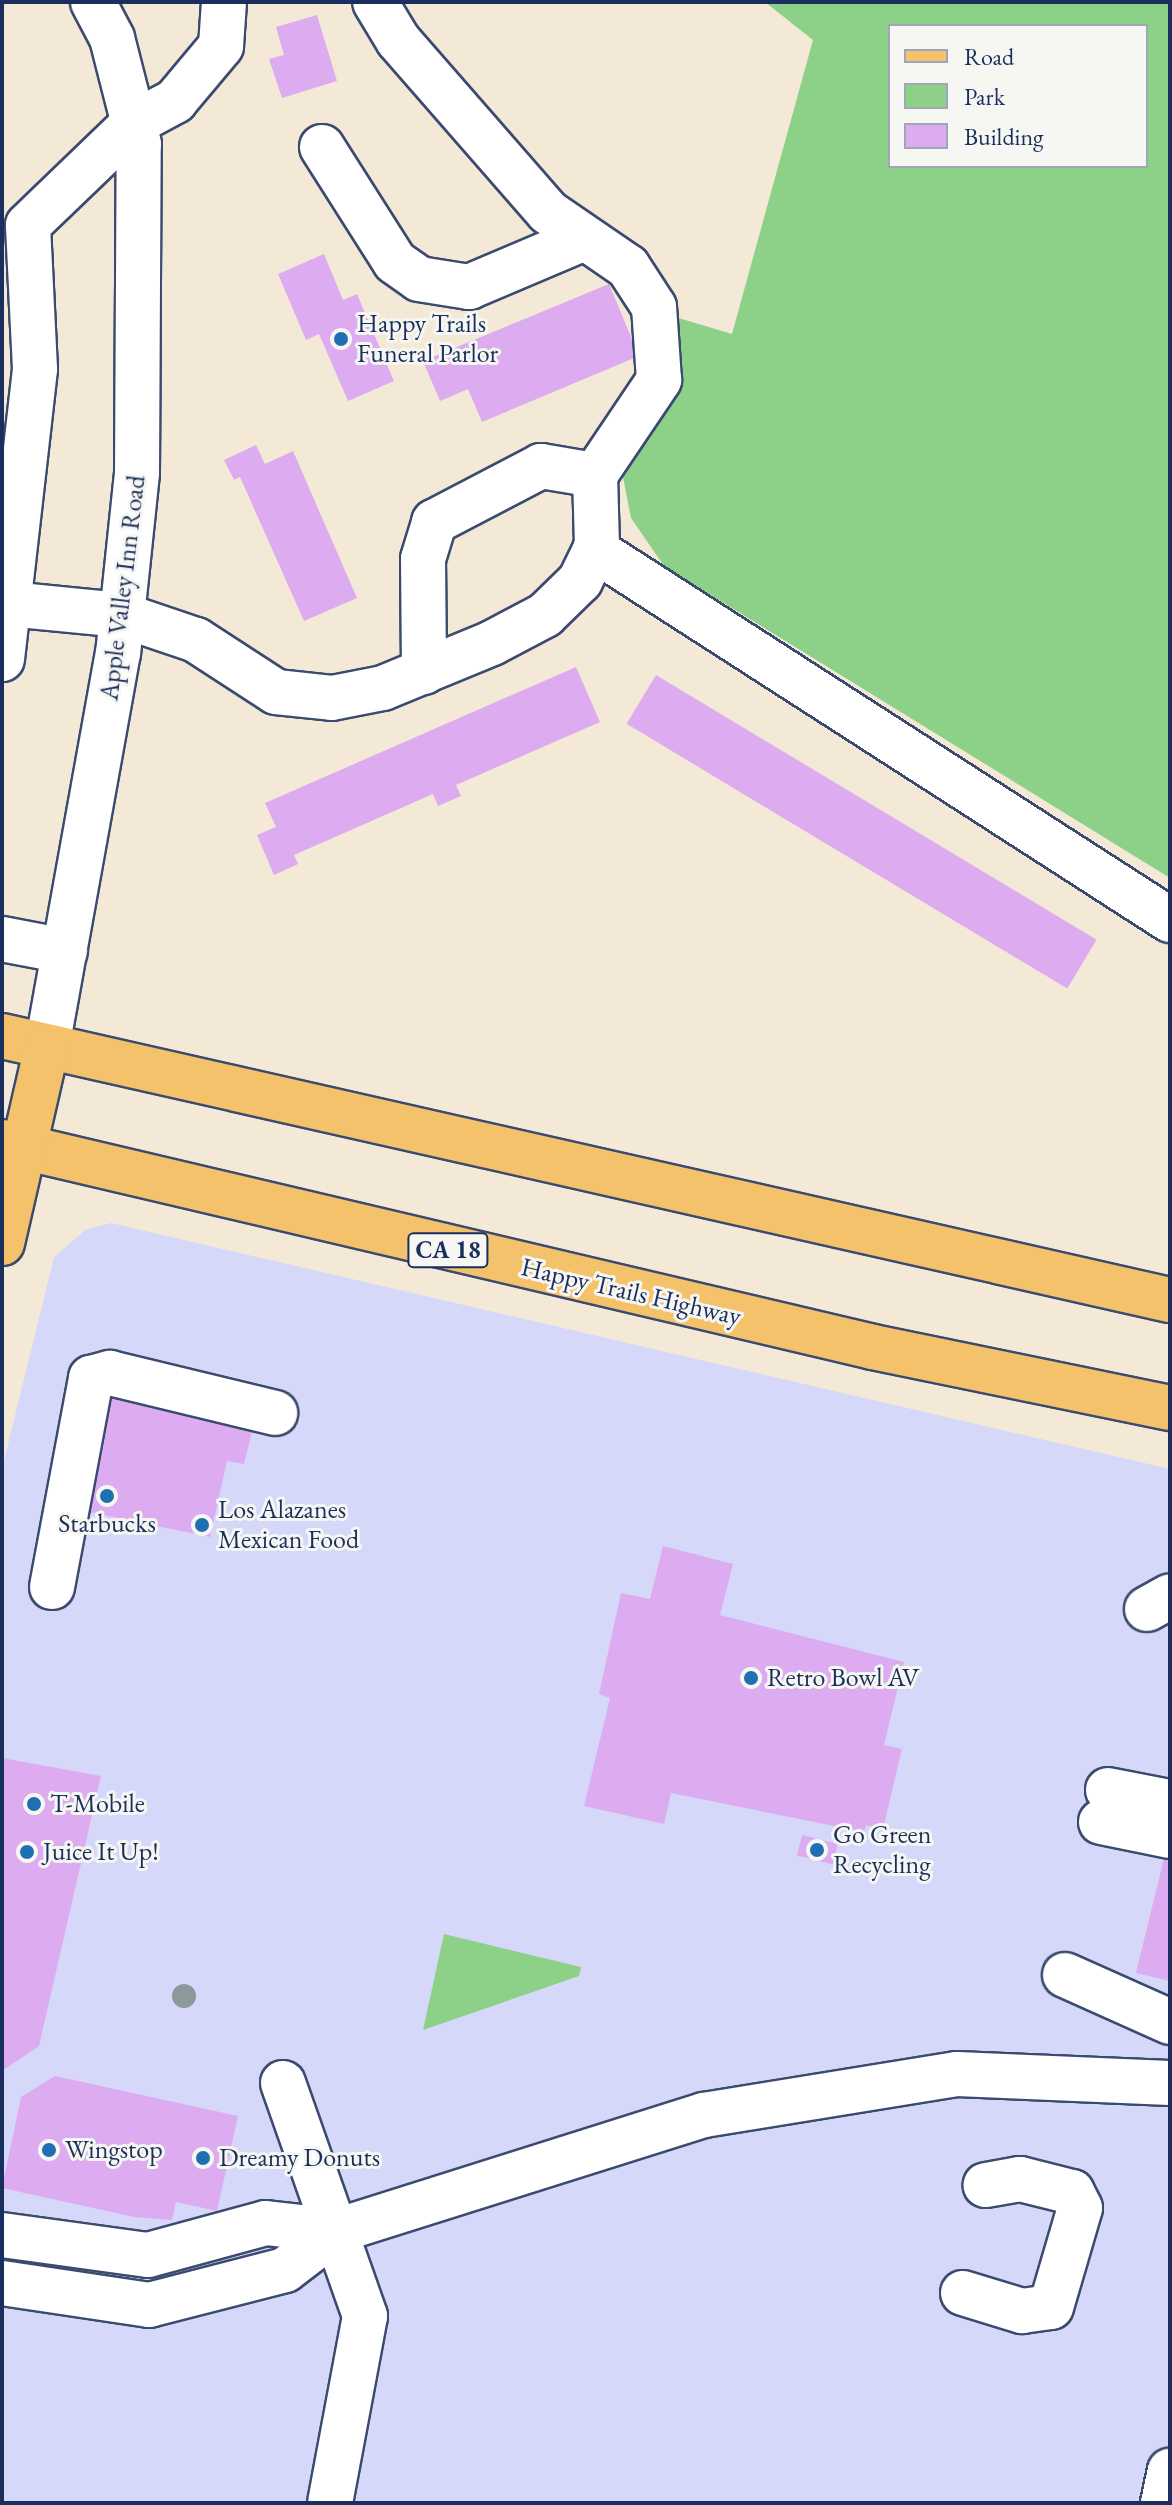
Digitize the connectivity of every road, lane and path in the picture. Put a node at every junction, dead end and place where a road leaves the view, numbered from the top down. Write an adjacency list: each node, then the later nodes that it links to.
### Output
1 (93, 2): 4 (street, Apple Valley Inn Road)
2 (224, 2): 4 (street)
3 (375, 2): 6 (street)
4 (134, 123): 9 (street); 10 (street, Apple Valley Inn Road)
5 (322, 147): 6 (street)
6 (582, 239): 7 (street)
7 (595, 475): 8 (street); 12 (street)
8 (595, 550): 12 (street); 13 (street)
9 (9, 604): 10 (street); 11 (street)
10 (122, 615): 12 (street); 15 (street, Apple Valley Inn Road)
11 (2, 659)
12 (424, 672)
13 (1170, 920)
14 (2, 939): 15 (street)
15 (65, 951): 17 (street, Apple Valley Inn Road)
16 (2, 1036): 17 (main road)
17 (47, 1047): 18 (main road); 20 (main road)
18 (13, 1145): 19 (main road); 21 (main road, Happy Trails Highway / CA 18)
19 (2, 1243)
20 (1170, 1300)
21 (1170, 1408)
22 (275, 1413): 23 (street)
23 (52, 1587)
24 (1170, 1802): 25 (street)
25 (1170, 1836)
26 (1065, 1975): 27 (street)
27 (1170, 2022)
28 (283, 2083): 31 (street)
29 (1170, 2083): 31 (street)
30 (986, 2185): 34 (street)
31 (336, 2231): 32 (street); 33 (street); 36 (street)
32 (2, 2235)
33 (2, 2283)
34 (963, 2293)
35 (1170, 2471): 37 (street)
36 (330, 2503)
37 (1163, 2503)

